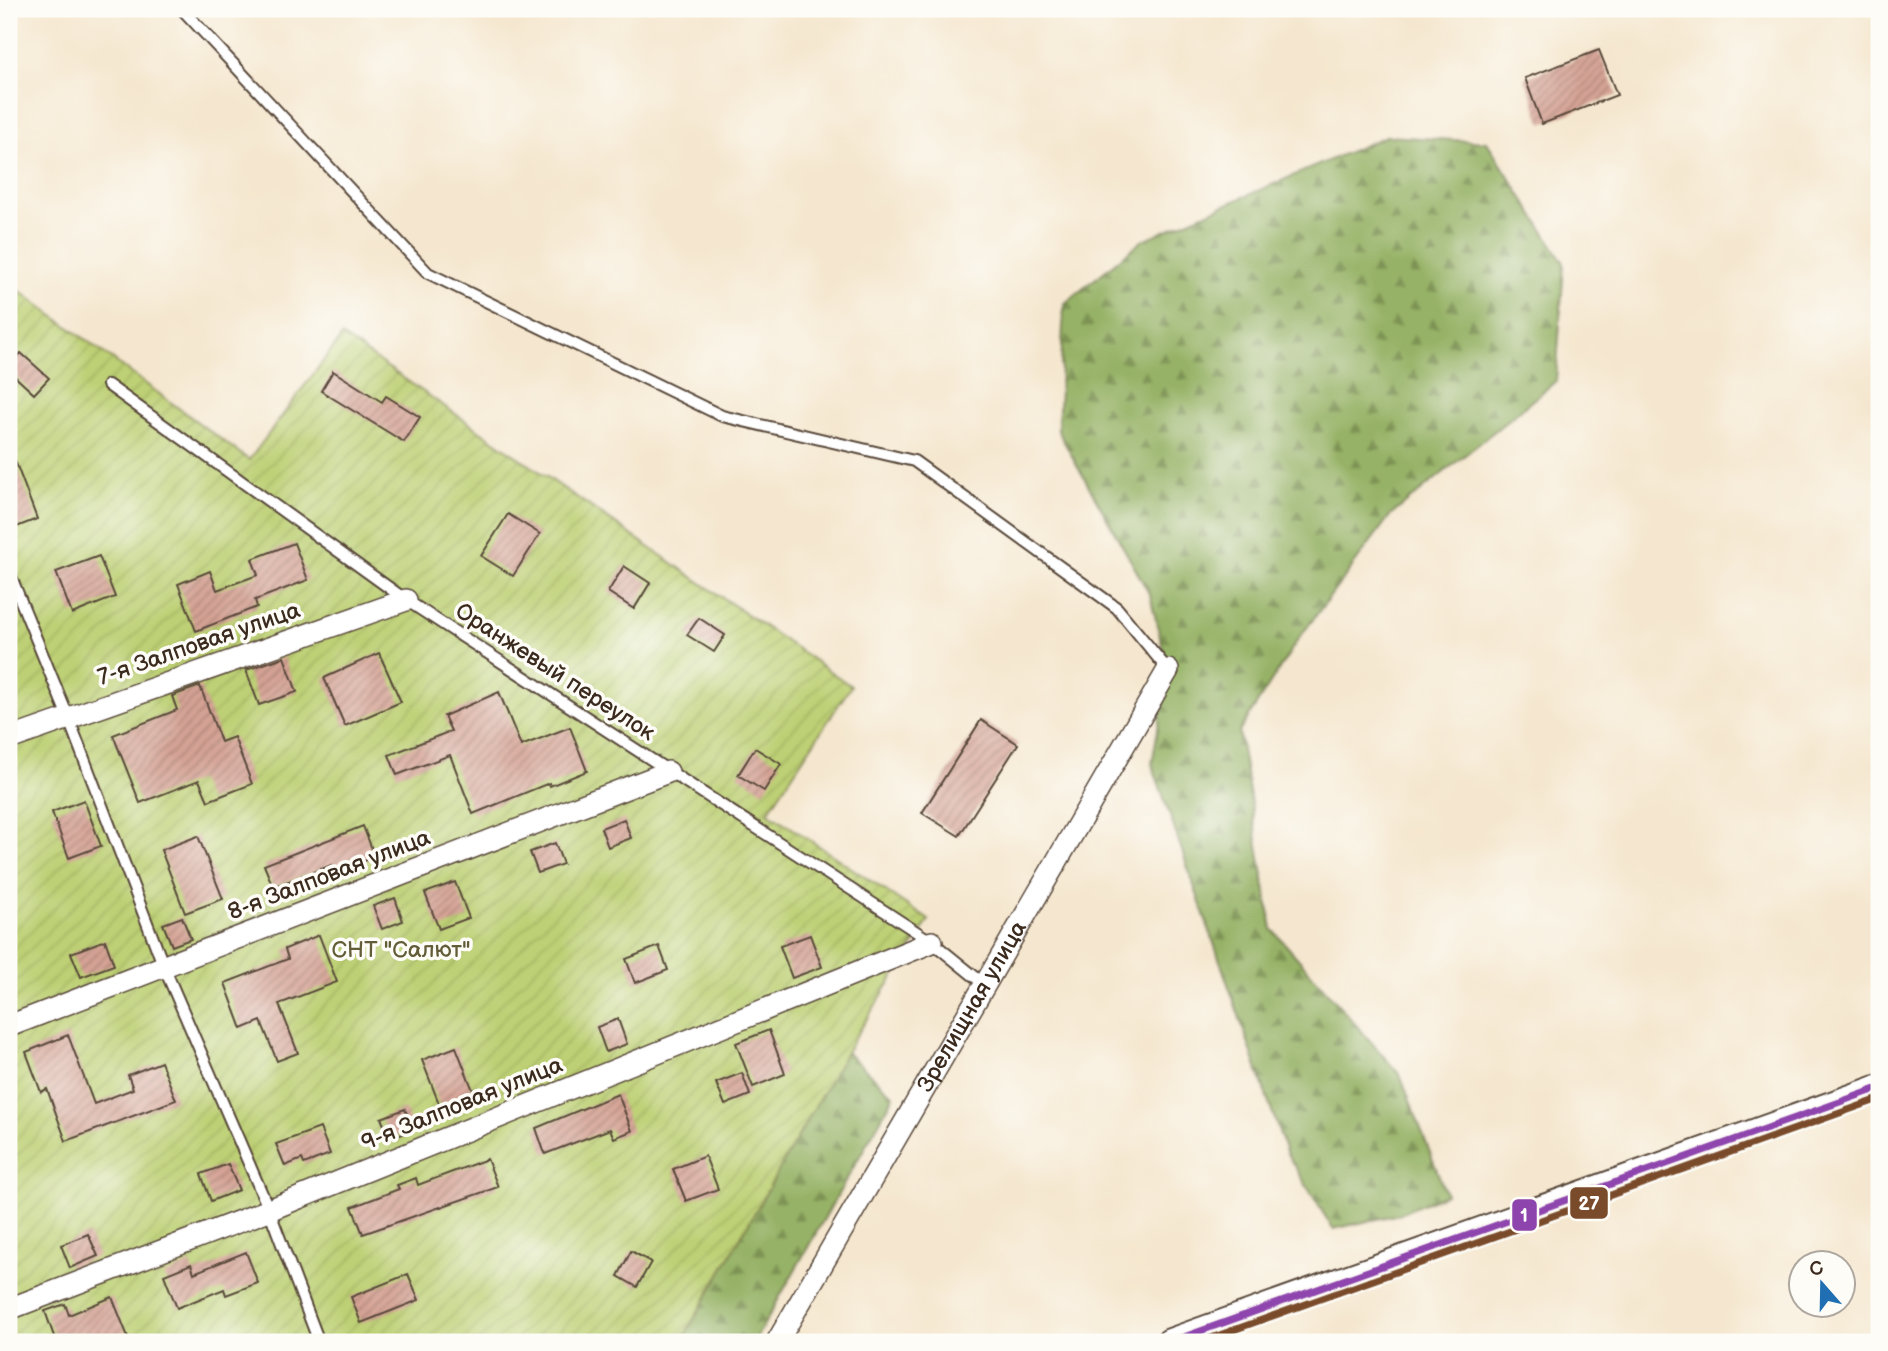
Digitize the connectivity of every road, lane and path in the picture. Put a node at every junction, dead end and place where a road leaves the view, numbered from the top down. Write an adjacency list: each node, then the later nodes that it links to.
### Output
1 (182, 9): 5 (lane)
2 (108, 385): 4 (lane, Оранжевый переулок)
3 (9, 572): 6 (lane)
4 (406, 600): 6 (street, 7-я Залповая улица); 8 (lane, Оранжевый переулок)
5 (1168, 670): 11 (street, Зрелищная улица)
6 (68, 717): 7 (street, 7-я Залповая улица); 10 (lane)
7 (9, 739)
8 (668, 772): 9 (lane, Оранжевый переулок); 10 (street, 8-я Залповая улица)
9 (932, 943): 11 (lane, Оранжевый переулок); 14 (street, 9-я Залповая улица)
10 (164, 967): 12 (street, 8-я Залповая улица); 14 (lane)
11 (985, 985): 18 (street, Зрелищная улица)
12 (9, 1026)
13 (1879, 1088): 16 (street)
14 (269, 1210): 15 (street, 9-я Залповая улица); 17 (lane)
15 (9, 1308)
16 (1182, 1340)
17 (319, 1342)
18 (777, 1342)

